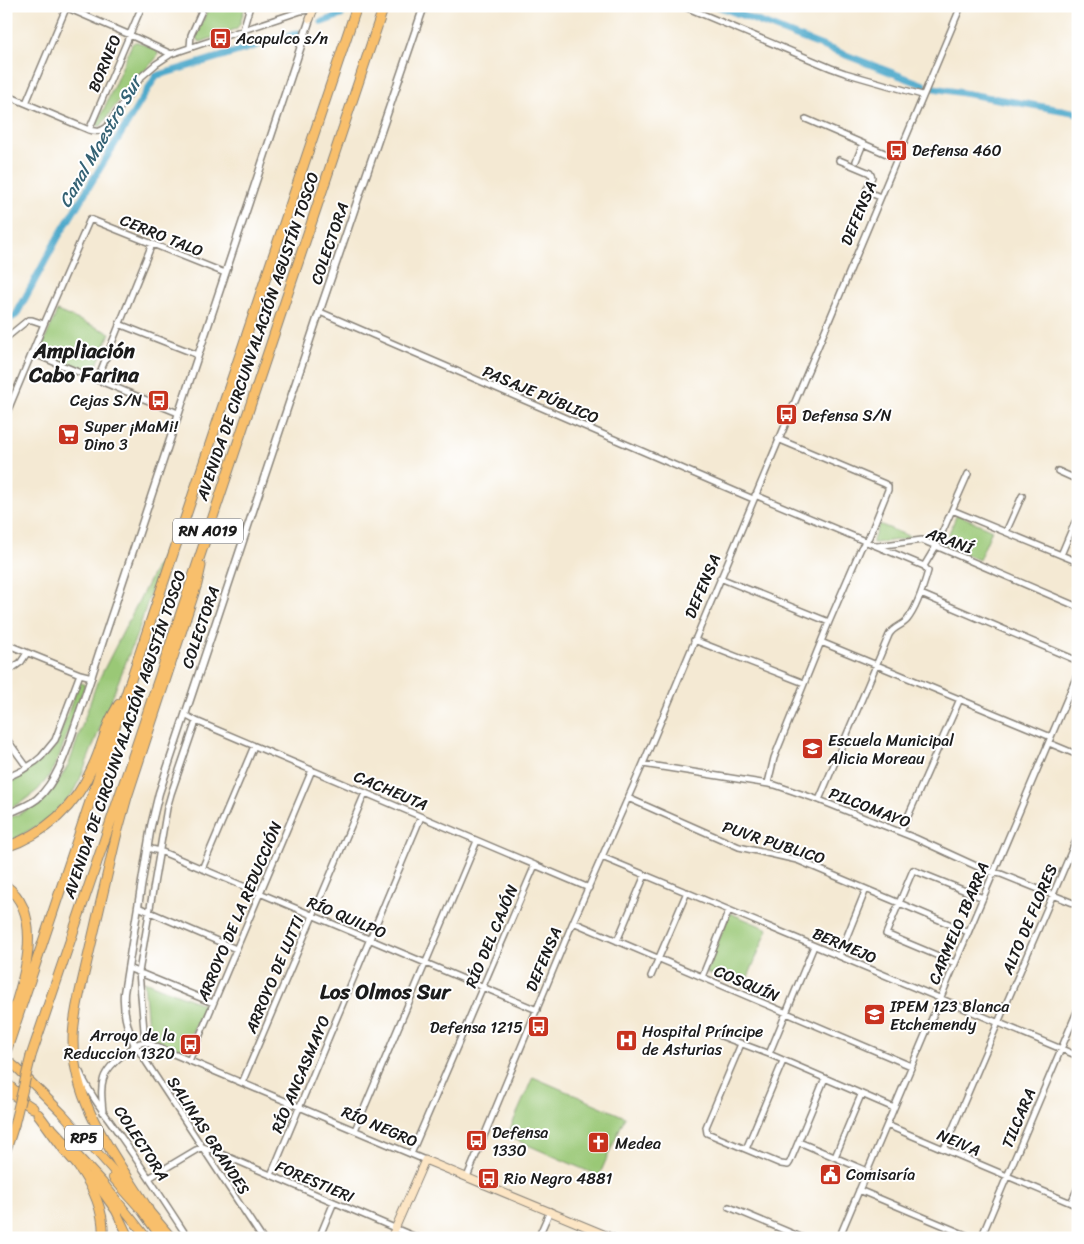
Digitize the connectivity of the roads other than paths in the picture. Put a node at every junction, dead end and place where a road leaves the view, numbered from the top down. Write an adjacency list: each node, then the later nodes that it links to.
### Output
1 (142, 6): 13 (street, BORNEO)
2 (204, 6): 14 (street)
3 (250, 6): 12 (street)
4 (357, 6): 67 (highway, AVENIDA DE CIRCUNVALACIÓN AGUSTÍN TOSCO / RN A019)
5 (384, 6): 45 (highway, AVENIDA DE CIRCUNVALACIÓN AGUSTÍN TOSCO / RN A019)
6 (424, 6): 28 (street, COLECTORA)
7 (683, 6): 17 (street)
8 (961, 6): 17 (street, DEFENSA)
9 (65, 7): 13 (street); 18 (street)
10 (314, 8): 11 (main road); 12 (street)
11 (310, 19): 27 (street)
12 (244, 30): 14 (street)
13 (130, 35): 15 (street); 20 (street, BORNEO)
14 (190, 47): 15 (street)
15 (171, 54): 20 (street)
16 (6, 95): 18 (street)
17 (922, 95): 22 (street, DEFENSA)
18 (26, 103): 20 (street)
19 (806, 119): 21 (street)
20 (89, 130)
21 (863, 144): 22 (street); 24 (street)
22 (896, 158): 25 (street, DEFENSA)
23 (839, 160): 25 (street)
24 (856, 161)
25 (880, 197): 37 (street, DEFENSA)
26 (152, 244): 27 (street, CERRO TALO); 29 (street, CERRO TALO); 30 (street)
27 (226, 273): 33 (street)
28 (320, 312): 42 (street, PASAJE PÚBLICO); 71 (street, COLECTORA)
29 (44, 324): 31 (street); 32 (street)
30 (119, 324): 33 (street); 34 (street)
31 (6, 338)
32 (32, 353): 34 (street); 36 (street)
33 (198, 355): 35 (street)
34 (97, 380): 35 (street)
35 (178, 414): 66 (street)
36 (6, 415)
37 (778, 439): 42 (street, DEFENSA); 47 (street)
38 (1058, 472): 40 (street)
39 (968, 474): 43 (street)
40 (1078, 480)
41 (1022, 496): 46 (street)
42 (754, 497): 47 (street, ARANÍ); 53 (street, DEFENSA)
43 (952, 510): 46 (street); 49 (street)
44 (1075, 522): 50 (street)
45 (208, 531): 137 (highway); 157 (highway, AVENIDA DE CIRCUNVALACIÓN AGUSTÍN TOSCO / RN A019, bridge)
46 (1006, 532): 50 (street)
47 (866, 542): 48 (street, ARANÍ); 56 (street)
48 (876, 546): 49 (street, ARANÍ); 52 (street)
49 (936, 546): 52 (street); 55 (street, ARANÍ)
50 (1061, 555): 51 (street)
51 (1078, 562)
52 (924, 566): 54 (street)
53 (720, 578): 56 (street); 57 (street, DEFENSA)
54 (921, 594): 61 (street); 62 (street)
55 (1078, 607)
56 (829, 622): 58 (street)
57 (694, 640): 69 (street); 77 (street, DEFENSA)
58 (821, 642): 62 (street); 69 (street)
59 (6, 644): 60 (street)
60 (27, 653): 63 (street); 65 (street)
61 (1078, 661)
62 (876, 665): 70 (street); 84 (street)
63 (6, 673)
64 (1078, 673): 68 (street, CARMELO IBARRA)
65 (80, 674): 66 (street); 78 (street)
66 (92, 677): 85 (street)
67 (131, 679): 90 (highway); 132 (highway, AVENIDA DE CIRCUNVALACIÓN AGUSTÍN TOSCO / RN A019)
68 (1076, 681): 74 (street, CARMELO IBARRA)
69 (804, 683): 81 (street)
70 (960, 699): 74 (street); 87 (street)
71 (185, 715): 72 (street, CACHEUTA); 91 (street, COLECTORA)
72 (196, 721): 75 (street, CACHEUTA); 92 (street)
73 (6, 738): 78 (street)
74 (1050, 740): 76 (street); 96 (street, CARMELO IBARRA)
75 (254, 746): 79 (street, CACHEUTA); 95 (street)
76 (1078, 755)
77 (643, 764): 81 (street, PILCOMAYO); 83 (street, DEFENSA)
78 (27, 767): 80 (street)
79 (312, 770): 82 (street, CACHEUTA); 102 (street, ARROYO DE LA REDUCCIÓN)
80 (6, 778)
81 (768, 783): 84 (street, PILCOMAYO)
82 (365, 793): 86 (street, CACHEUTA); 110 (street, ARROYO DE LUTTI)
83 (628, 798): 93 (street, DEFENSA); 100 (street, PUVR PUBLICO)
84 (819, 800): 87 (street, PILCOMAYO)
85 (6, 814)
86 (421, 817): 89 (street, CACHEUTA); 113 (street, RÍO ANCASMAYO)
87 (901, 832): 96 (street, PILCOMAYO)
88 (1078, 836): 103 (street, ALTO DE FLORES)
89 (477, 841): 94 (street, CACHEUTA); 119 (street)
90 (6, 847)
91 (147, 848): 92 (street, RÍO QUILPO); 107 (street, COLECTORA)
92 (160, 851): 95 (street, RÍO QUILPO); 109 (street)
93 (602, 857): 97 (street, BERMEJO); 99 (street, DEFENSA)
94 (534, 865): 99 (street, CACHEUTA); 125 (street, RÍO DEL CAJÓN)
95 (202, 869): 102 (street, RÍO QUILPO)
96 (993, 872): 103 (street, PILCOMAYO); 104 (street, CARMELO IBARRA)
97 (645, 875): 101 (street, BERMEJO); 114 (street)
98 (6, 886): 132 (highway)
99 (589, 888): 111 (street, DEFENSA)
100 (866, 889): 105 (street, PUVR PUBLICO); 117 (street)
101 (687, 892): 108 (street, BERMEJO); 118 (street)
102 (259, 893): 110 (street, RÍO QUILPO); 116 (street, ARROYO DE LA REDUCCIÓN)
103 (1053, 895): 106 (street, PILCOMAYO); 131 (street, ALTO DE FLORES)
104 (983, 898): 105 (street); 112 (street, CARMELO IBARRA)
105 (900, 903): 112 (street, PUVR PUBLICO); 120 (street)
106 (1078, 905)
107 (138, 906): 109 (street); 121 (street, COLECTORA)
108 (729, 910): 115 (street, BERMEJO); 124 (street)
109 (149, 911): 116 (street); 122 (street)
110 (313, 916): 113 (street, RÍO QUILPO); 149 (street, ARROYO DE LUTTI)
111 (574, 922): 114 (street, COSQUÍN); 129 (street, DEFENSA)
112 (968, 932): 120 (street, CARMELO IBARRA)
113 (370, 940): 119 (street, RÍO QUILPO); 152 (street, RÍO ANCASMAYO)
114 (617, 941): 118 (street, COSQUÍN)
115 (814, 946): 117 (street, BERMEJO); 130 (street)
116 (236, 949): 127 (street, ARROYO DE LA REDUCCIÓN)
117 (839, 956): 126 (street, BERMEJO)
118 (659, 959): 123 (street); 124 (street, COSQUÍN)
119 (425, 963): 125 (street, RÍO QUILPO); 158 (street)
120 (955, 963): 126 (street, CARMELO IBARRA)
121 (128, 968): 122 (street); 136 (street, COLECTORA)
122 (139, 972): 127 (street); 134 (street)
123 (651, 976)
124 (702, 977): 130 (street, COSQUÍN)
125 (482, 988): 129 (street, RÍO QUILPO); 165 (street, RÍO DEL CAJÓN)
126 (940, 999): 131 (street, BERMEJO); 145 (street, CARMELO IBARRA)
127 (213, 1003): 143 (street, ARROYO DE LA REDUCCIÓN)
128 (1078, 1009): 138 (street, TILCARA)
129 (537, 1010): 171 (street, DEFENSA)
130 (787, 1013): 140 (street); 145 (street, COSQUÍN)
131 (998, 1022): 138 (street, BERMEJO); 162 (street, ALTO DE FLORES)
132 (8, 1034): 139 (highway, AVENIDA DE CIRCUNVALACIÓN AGUSTÍN TOSCO / RN A019)
133 (721, 1036): 135 (street)
134 (145, 1042): 136 (street); 143 (street, RÍO NEGRO)
135 (741, 1044): 140 (street); 161 (street)
136 (135, 1045): 155 (street, COLECTORA); 160 (street, SALINAS GRANDES)
137 (73, 1047): 155 (street); 179 (highway)
138 (1061, 1049): 141 (street, BERMEJO); 170 (street, TILCARA)
139 (6, 1052)
140 (769, 1054): 144 (street)
141 (1078, 1056)
142 (6, 1059): 146 (main road, RP5)
143 (189, 1061): 149 (street, RÍO NEGRO)
144 (783, 1061): 147 (street); 161 (street)
145 (912, 1066): 153 (street, CARMELO IBARRA)
146 (17, 1068): 179 (main road, RP5); 185 (main road)
147 (824, 1078): 151 (street); 159 (street)
148 (6, 1082): 154 (main road, RP5)
149 (242, 1083): 152 (street, RÍO NEGRO)
150 (6, 1090): 154 (highway)
151 (861, 1095): 153 (street); 166 (street)
152 (299, 1107): 158 (street, RÍO NEGRO); 169 (street, RÍO ANCASMAYO)
153 (894, 1108): 156 (street, CARMELO IBARRA)
154 (36, 1111): 164 (main road, RP5); 182 (highway)
155 (103, 1112): 172 (street, COLECTORA)
156 (887, 1125): 162 (street, NEIVA); 168 (street, CARMELO IBARRA)
157 (10, 1126): 163 (highway, AVENIDA DE CIRCUNVALACIÓN AGUSTÍN TOSCO)
158 (355, 1130): 165 (street, RÍO NEGRO)
159 (799, 1142): 161 (street); 166 (street)
160 (203, 1148): 169 (street, FORESTIERI); 172 (street); 188 (street, SALINAS GRANDES)
161 (746, 1149)
162 (944, 1149): 170 (street, NEIVA)
163 (6, 1150)
164 (76, 1153): 183 (main road); 184 (main road, RP5)
165 (411, 1154): 167 (street, RÍO NEGRO)
166 (834, 1157): 168 (street)
167 (426, 1160): 171 (main road, RÍO NEGRO); 181 (main road)
168 (867, 1171): 174 (street, CARMELO IBARRA)
169 (271, 1175): 175 (street, FORESTIERI)
170 (1007, 1176): 176 (street, NEIVA); 197 (street, TILCARA)
171 (467, 1177): 180 (main road, RÍO NEGRO)
172 (149, 1178): 187 (street, COLECTORA)
173 (1078, 1187): 176 (street)
174 (859, 1190): 195 (street, CARMELO IBARRA); 196 (street)
175 (334, 1202): 181 (street, FORESTIERI); 189 (street)
176 (1071, 1203): 177 (street, NEIVA)
177 (1078, 1206)
178 (729, 1207): 194 (street)
179 (148, 1209): 186 (main road, RP5)
180 (550, 1211): 192 (street); 193 (main road, RÍO NEGRO)
181 (395, 1228): 190 (main road); 191 (street, FORESTIERI)
182 (103, 1238)
183 (129, 1238)
184 (147, 1238)
185 (161, 1238)
186 (172, 1238)
187 (188, 1238)
188 (262, 1238)
189 (319, 1238)
190 (391, 1238)
191 (418, 1238)
192 (538, 1238)
193 (614, 1238)
194 (803, 1238)
195 (839, 1238)
196 (973, 1238)
197 (981, 1238)

